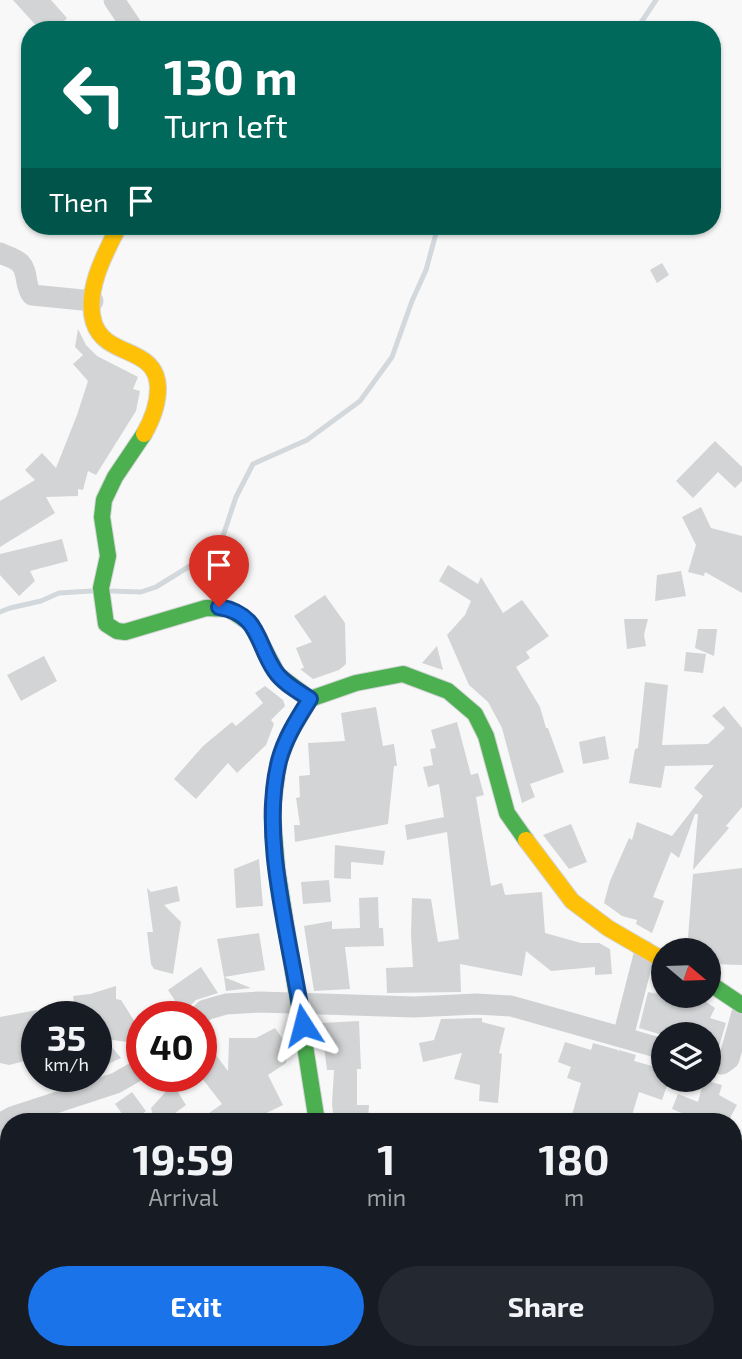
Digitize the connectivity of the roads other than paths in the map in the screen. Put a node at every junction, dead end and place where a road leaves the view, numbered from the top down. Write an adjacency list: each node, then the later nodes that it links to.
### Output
1 (114, 0): 2 (street)
2 (128, 21)
3 (115, 235): 5 (street)
4 (0, 253): 5 (street)
5 (93, 301): 6 (street)
6 (310, 699): 7 (street); 10 (street)
7 (651, 953)
8 (651, 963): 14 (street)
9 (721, 991): 11 (street)
10 (300, 1003): 12 (street); 14 (street); 19 (street)
11 (742, 1004)
12 (217, 1007)
13 (742, 1013): 16 (street)
14 (624, 1037): 15 (street)
15 (651, 1045)
16 (721, 1064)
17 (126, 1077): 18 (street)
18 (24, 1113)
19 (316, 1113)

